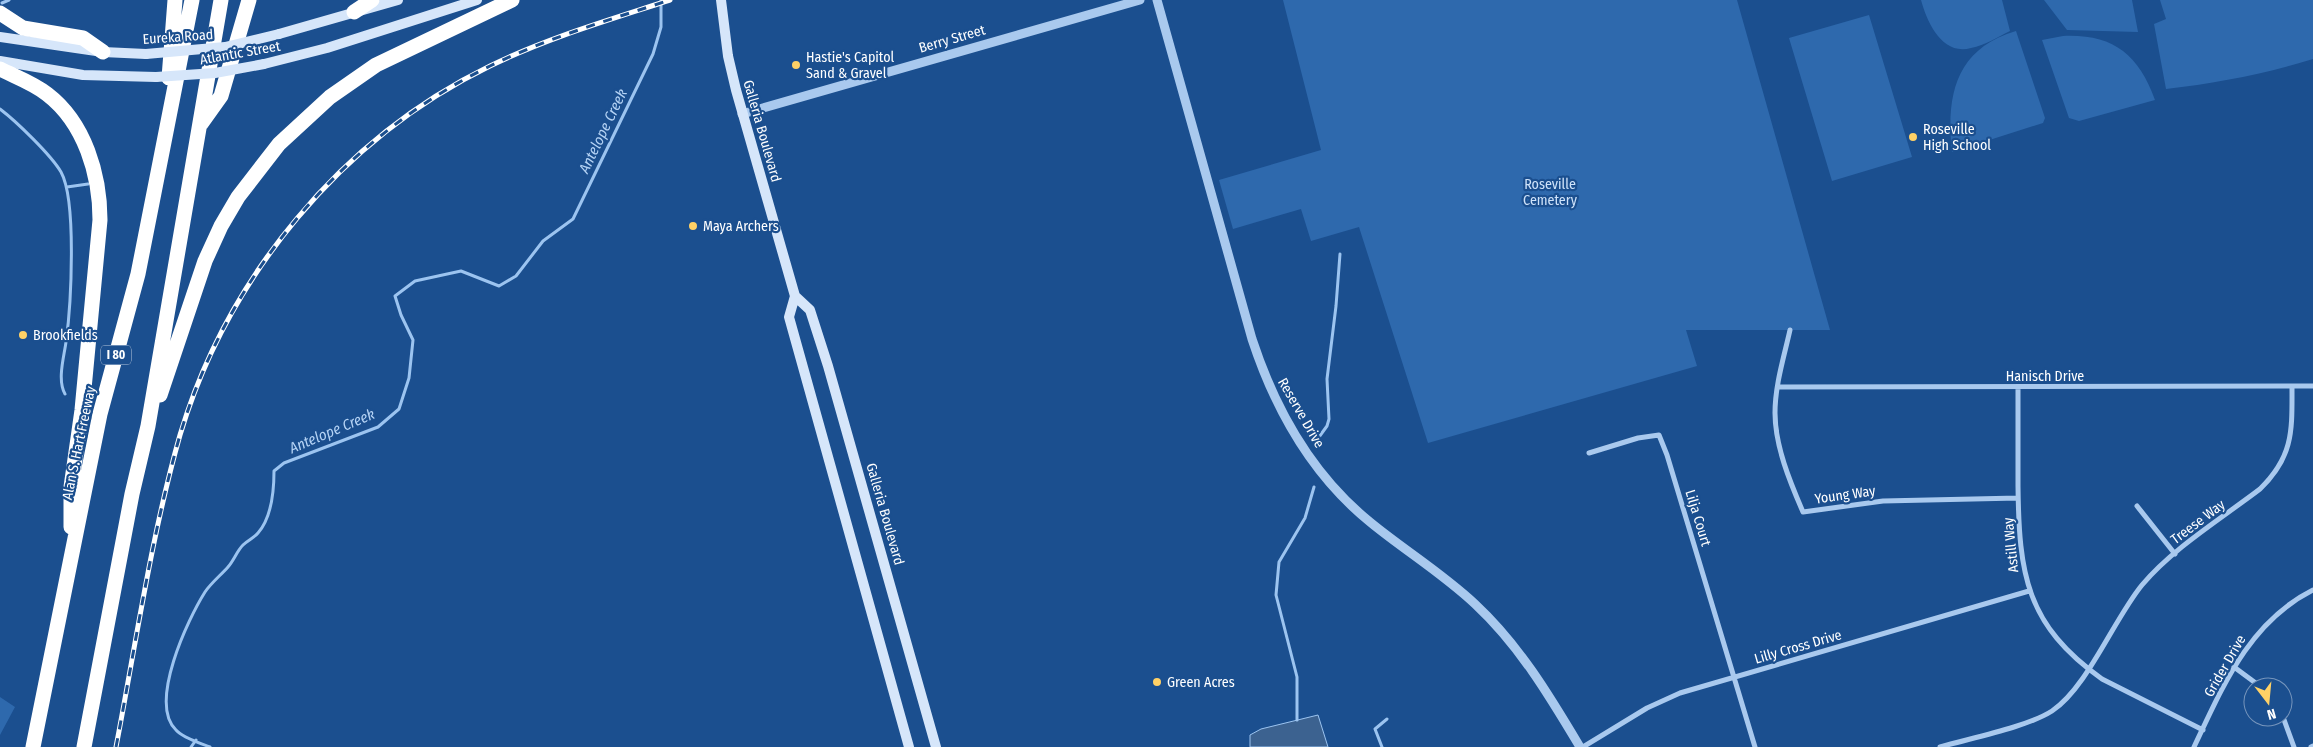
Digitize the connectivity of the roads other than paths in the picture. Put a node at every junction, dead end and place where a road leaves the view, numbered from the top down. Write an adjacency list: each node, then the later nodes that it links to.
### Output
1 (175, 0): 20 (highway)
2 (192, 0): 20 (highway, Alan S. Hart Freeway / I 80)
3 (221, 0): 19 (highway)
4 (249, 0): 19 (highway)
5 (372, 0): 13 (highway)
6 (398, 0): 13 (main road)
7 (476, 0): 16 (main road, Atlantic Street, bridge)
8 (512, 0): 27 (highway)
9 (721, 0): 18 (main road, Galleria Boulevard)
10 (1140, 0): 18 (street, Berry Street)
11 (1157, 0): 45 (street, Reserve Drive)
12 (0, 12): 15 (highway)
13 (354, 12): 15 (main road, Eureka Road, bridge)
14 (0, 37): 15 (main road, Eureka Road)
15 (103, 52)
16 (0, 61)
17 (0, 69): 32 (highway)
18 (742, 114): 21 (main road, Galleria Boulevard)
19 (198, 127): 27 (highway)
20 (163, 151): 32 (highway, Alan S. Hart Freeway / I 80)
21 (795, 296): 43 (main road, Galleria Boulevard); 44 (main road, Galleria Boulevard)
22 (1790, 330): 25 (street, Young Way)
23 (2292, 386): 24 (street, Hanisch Drive); 26 (street, Hanisch Drive); 31 (street, Treese Way)
24 (2313, 386)
25 (1778, 387): 26 (street, Hanisch Drive); 29 (street, Young Way)
26 (2018, 387): 29 (street, Astill Way)
27 (148, 426): 42 (highway)
28 (1589, 453): 37 (street, Lilja Court)
29 (2018, 498): 33 (street, Astill Way)
30 (2137, 506): 31 (street)
31 (2175, 554): 36 (street, Treese Way)
32 (71, 560): 41 (highway, Alan S. Hart Freeway / I 80)
33 (2029, 590): 36 (street, Astill Way); 37 (street, Lilly Cross Drive)
34 (2313, 590): 35 (street, Grider Drive)
35 (2234, 667): 38 (street); 40 (street, Grider Drive)
36 (2088, 669): 40 (street, Astill Way); 47 (street)
37 (1734, 677): 45 (street, Lilly Cross Drive); 46 (street)
38 (2248, 677)
39 (2287, 727): 49 (street)
40 (2203, 730): 48 (street, Grider Drive)
41 (33, 747)
42 (84, 747)
43 (909, 747)
44 (936, 747)
45 (1581, 747)
46 (1754, 747)
47 (1940, 747)
48 (2194, 747)
49 (2294, 747)

